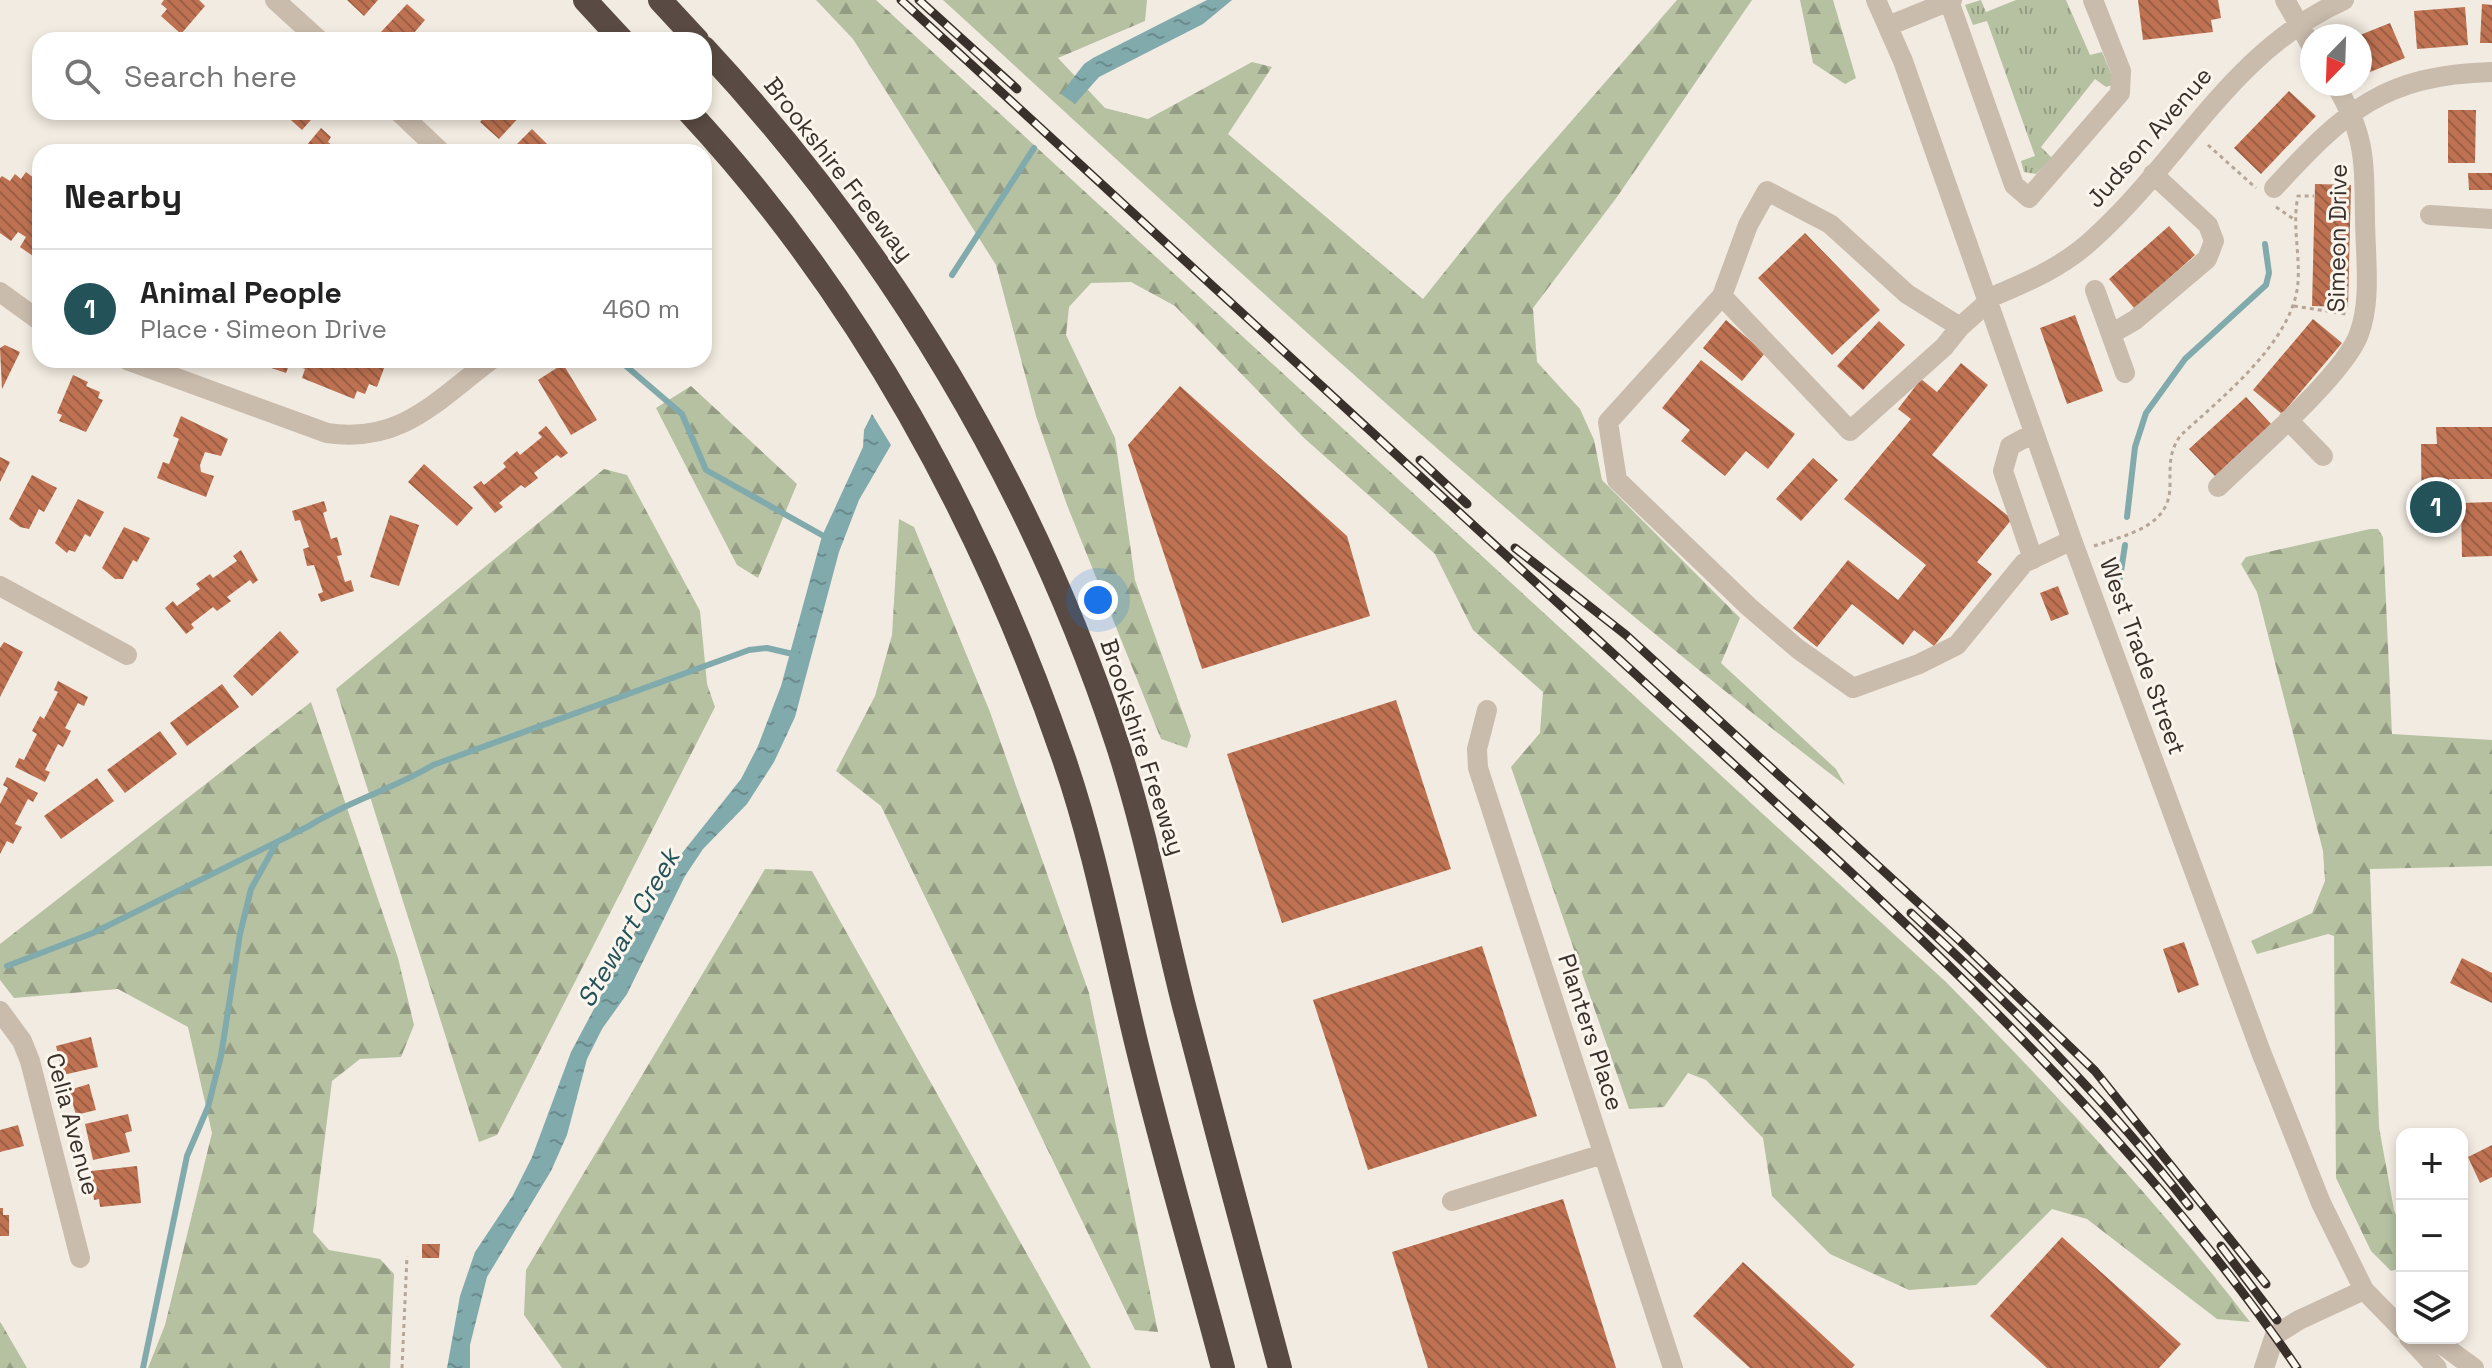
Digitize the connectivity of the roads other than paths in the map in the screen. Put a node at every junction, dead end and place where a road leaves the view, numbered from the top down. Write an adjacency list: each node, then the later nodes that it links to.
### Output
1 (275, 0): 12 (street)
2 (585, 0): 13 (highway)
3 (660, 0): 14 (highway)
4 (1876, 0): 9 (street, West Trade Street)
5 (1951, 0): 6 (street); 9 (street)
6 (2093, 0)
7 (2285, 0): 10 (street)
8 (2344, 0): 10 (street, Judson Avenue)
9 (1888, 26): 29 (street, West Trade Street)
10 (2298, 26): 11 (street); 22 (street, Judson Avenue)
11 (2300, 29)
12 (310, 32)
13 (615, 32)
14 (690, 32)
15 (712, 57): 54 (highway, Brookshire Freeway)
16 (2492, 72): 18 (street)
17 (2342, 96): 18 (street, Simeon Drive)
18 (2351, 111): 23 (street); 36 (street, Simeon Drive)
19 (407, 120): 21 (street)
20 (696, 120): 53 (highway)
21 (433, 144)
22 (2153, 174): 29 (street, Judson Avenue); 32 (street)
23 (2274, 188)
24 (2430, 215): 25 (street)
25 (2492, 219)
26 (2095, 290): 32 (street)
27 (0, 292): 30 (street)
28 (1722, 296): 31 (street, Judson Avenue); 31 (street); 41 (street)
29 (1987, 300): 31 (street, Judson Avenue); 37 (street, West Trade Street)
30 (32, 315)
31 (1960, 327)
32 (2111, 334): 35 (street)
33 (149, 368): 34 (street)
34 (480, 368)
35 (2125, 373)
36 (2288, 420): 38 (street); 39 (street, Simeon Drive)
37 (2034, 433): 40 (street, West Trade Street); 41 (street)
38 (2323, 456)
39 (2218, 487)
40 (2075, 546): 41 (street); 49 (street, West Trade Street)
41 (2033, 559)
42 (0, 586): 43 (street)
43 (127, 655)
44 (1487, 710): 46 (street, Planters Place)
45 (0, 1011): 48 (street, Celia Avenue)
46 (1603, 1154): 47 (street); 55 (street, Planters Place)
47 (1452, 1201)
48 (80, 1258)
49 (2364, 1290): 50 (street, West Trade Street); 56 (street)
50 (2396, 1320)
51 (2415, 1344): 57 (street)
52 (2441, 1344): 58 (street)
53 (1223, 1368)
54 (1280, 1368)
55 (1673, 1368)
56 (2264, 1368)
57 (2437, 1368)
58 (2474, 1368)

